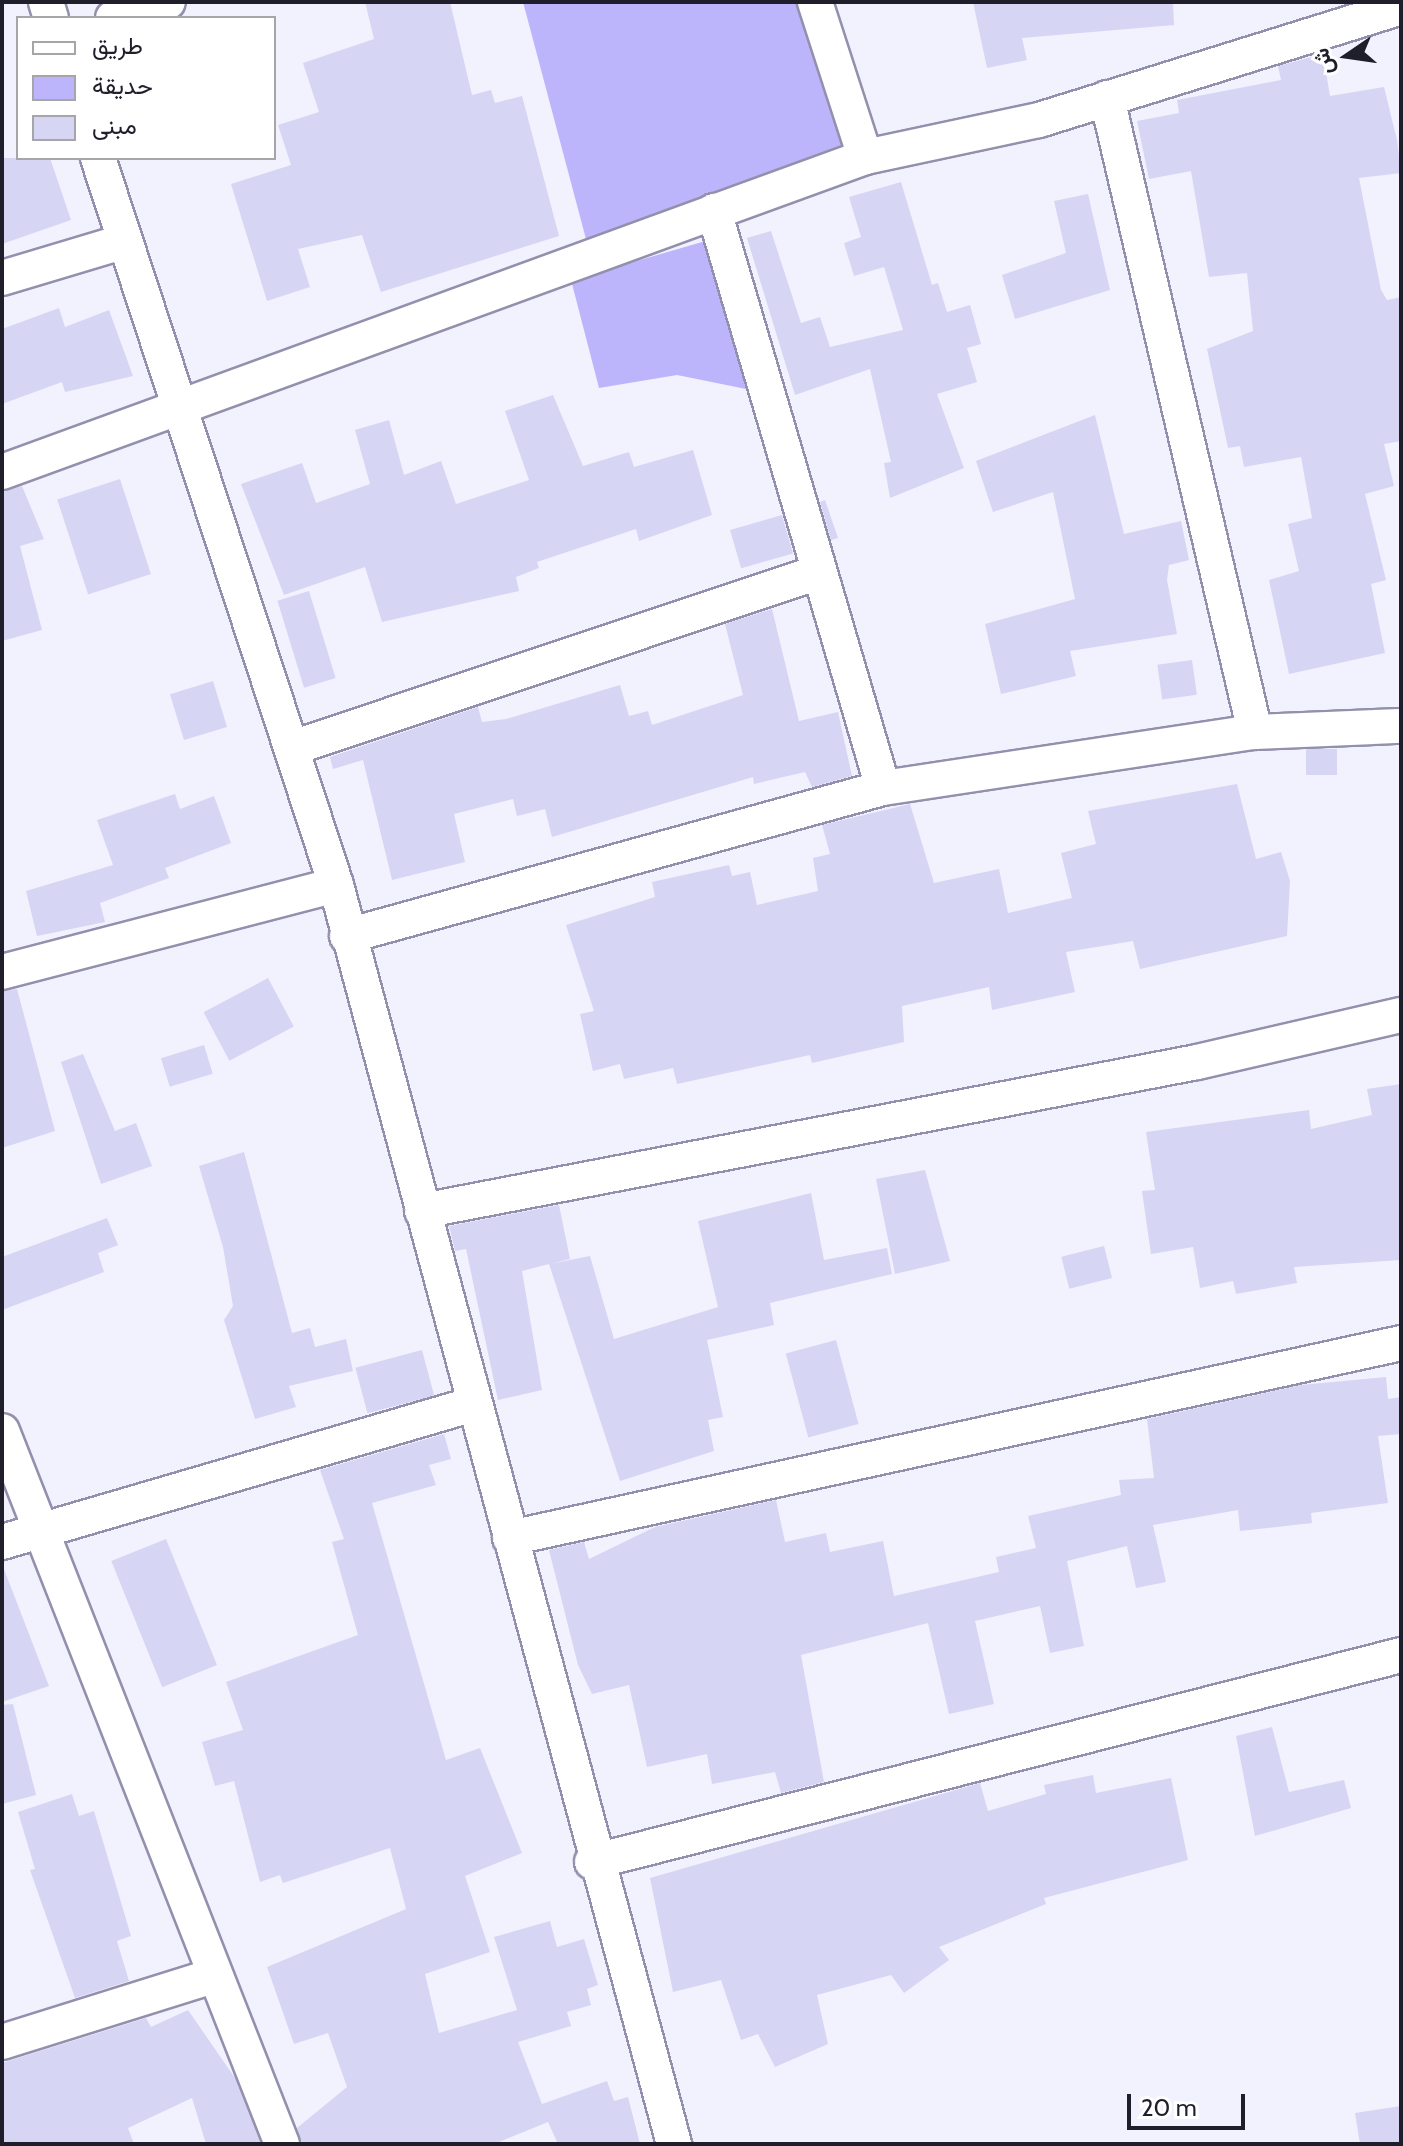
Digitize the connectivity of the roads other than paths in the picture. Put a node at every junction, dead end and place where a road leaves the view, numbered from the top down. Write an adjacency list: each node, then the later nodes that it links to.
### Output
1 (168, 2): 4 (street)
2 (815, 2): 6 (street)
3 (1401, 7): 5 (street)
4 (120, 16)
5 (1107, 98): 6 (street); 15 (street)
6 (865, 157): 8 (street)
7 (99, 160): 9 (street)
8 (714, 211): 11 (street); 13 (street)
9 (125, 241): 10 (street); 11 (street)
10 (2, 278)
11 (185, 409): 12 (street); 16 (street)
12 (2, 472)
13 (816, 573): 16 (street); 17 (street)
14 (1401, 726): 15 (street)
15 (1255, 732): 17 (street)
16 (292, 748): 18 (street)
17 (883, 788): 19 (street)
18 (336, 885): 19 (street); 20 (street)
19 (347, 936): 22 (street)
20 (2, 972)
21 (1401, 1015): 22 (street)
22 (422, 1211): 24 (street)
23 (1401, 1343): 27 (street)
24 (472, 1405): 26 (street); 27 (street)
25 (2, 1431): 26 (street)
26 (38, 1531): 28 (street); 31 (street)
27 (510, 1538): 30 (street)
28 (2, 1542)
29 (1401, 1655): 30 (street)
30 (592, 1862): 34 (street)
31 (213, 1976): 32 (street); 33 (street)
32 (2, 2042)
33 (282, 2144)
34 (674, 2144)

